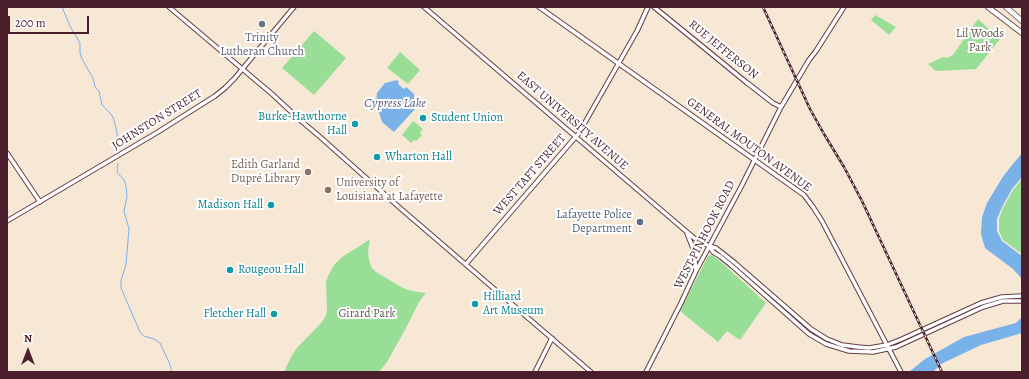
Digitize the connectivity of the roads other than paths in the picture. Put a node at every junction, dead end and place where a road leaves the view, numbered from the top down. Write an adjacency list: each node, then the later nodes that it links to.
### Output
1 (169, 7): 13 (main road)
2 (294, 7): 13 (main road, JOHNSTON STREET)
3 (424, 7): 15 (main road, EAST UNIVERSITY AVENUE)
4 (539, 7): 12 (main road, GENERAL MOUTON AVENUE)
5 (648, 7): 12 (main road, WEST TAFT STREET)
6 (654, 7): 14 (main road, RUE JEFFERSON)
7 (844, 7): 14 (main road, WEST PINHOOK ROAD)
8 (988, 7): 11 (highway)
9 (1006, 7): 10 (highway)
10 (1022, 22)
11 (1022, 33)
12 (618, 64): 15 (main road, WEST TAFT STREET); 17 (main road, GENERAL MOUTON AVENUE)
13 (242, 69): 18 (main road, JOHNSTON STREET); 22 (main road)
14 (781, 107): 17 (main road, WEST PINHOOK ROAD)
15 (576, 137): 20 (main road, EAST UNIVERSITY AVENUE); 22 (main road, WEST TAFT STREET)
16 (7, 153): 18 (main road)
17 (755, 160): 21 (main road, WEST PINHOOK ROAD); 34 (main road, GENERAL MOUTON AVENUE)
18 (40, 202): 19 (main road, JOHNSTON STREET)
19 (7, 221)
20 (687, 232): 21 (main road, EAST UNIVERSITY AVENUE); 23 (main road)
21 (709, 246): 23 (main road, WEST PINHOOK ROAD); 24 (main road, EAST UNIVERSITY AVENUE); 25 (main road, EAST UNIVERSITY AVENUE)
22 (466, 264): 32 (main road)
23 (696, 271): 38 (main road, WEST PINHOOK ROAD)
24 (759, 283): 25 (main road); 31 (main road, EAST UNIVERSITY AVENUE)
25 (755, 287): 33 (main road, EAST UNIVERSITY AVENUE)
26 (1022, 296): 28 (main road, EAST UNIVERSITY AVENUE)
27 (1022, 301): 30 (main road, EAST UNIVERSITY AVENUE)
28 (969, 308): 29 (main road, EAST UNIVERSITY AVENUE); 30 (main road)
29 (966, 312): 30 (main road, EAST UNIVERSITY AVENUE); 34 (main road, EAST UNIVERSITY AVENUE); 35 (main road, EAST UNIVERSITY AVENUE)
30 (971, 312)
31 (821, 336): 33 (main road); 34 (main road, EAST UNIVERSITY AVENUE)
32 (552, 338): 36 (main road); 37 (main road)
33 (819, 340): 35 (main road, EAST UNIVERSITY AVENUE)
34 (887, 345): 35 (main road, GENERAL MOUTON AVENUE)
35 (889, 349): 39 (main road, GENERAL MOUTON AVENUE)
36 (535, 372)
37 (591, 372)
38 (646, 372)
39 (901, 372)

